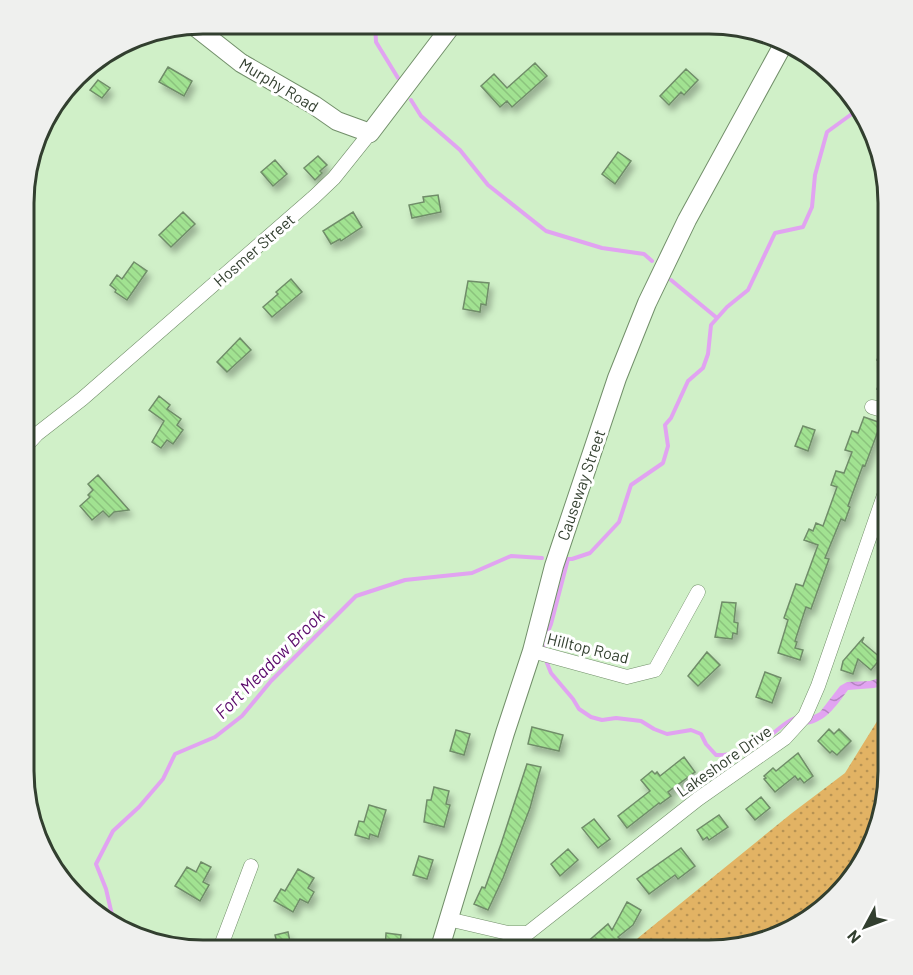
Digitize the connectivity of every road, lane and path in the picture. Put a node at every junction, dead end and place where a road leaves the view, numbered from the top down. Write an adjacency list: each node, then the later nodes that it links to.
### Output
1 (204, 34): 4 (street, Murphy Road)
2 (445, 34): 4 (street, Hosmer Street)
3 (780, 50): 10 (street, Causeway Street)
4 (370, 133): 7 (street, Hosmer Street)
5 (872, 407): 6 (street)
6 (878, 409)
7 (34, 437)
8 (878, 513): 12 (street, Lakeshore Drive)
9 (698, 592): 10 (street, Hilltop Road)
10 (532, 651): 12 (street, Causeway Street)
11 (251, 866): 13 (street)
12 (448, 919): 14 (street, Causeway Street)
13 (223, 940)
14 (442, 940)

